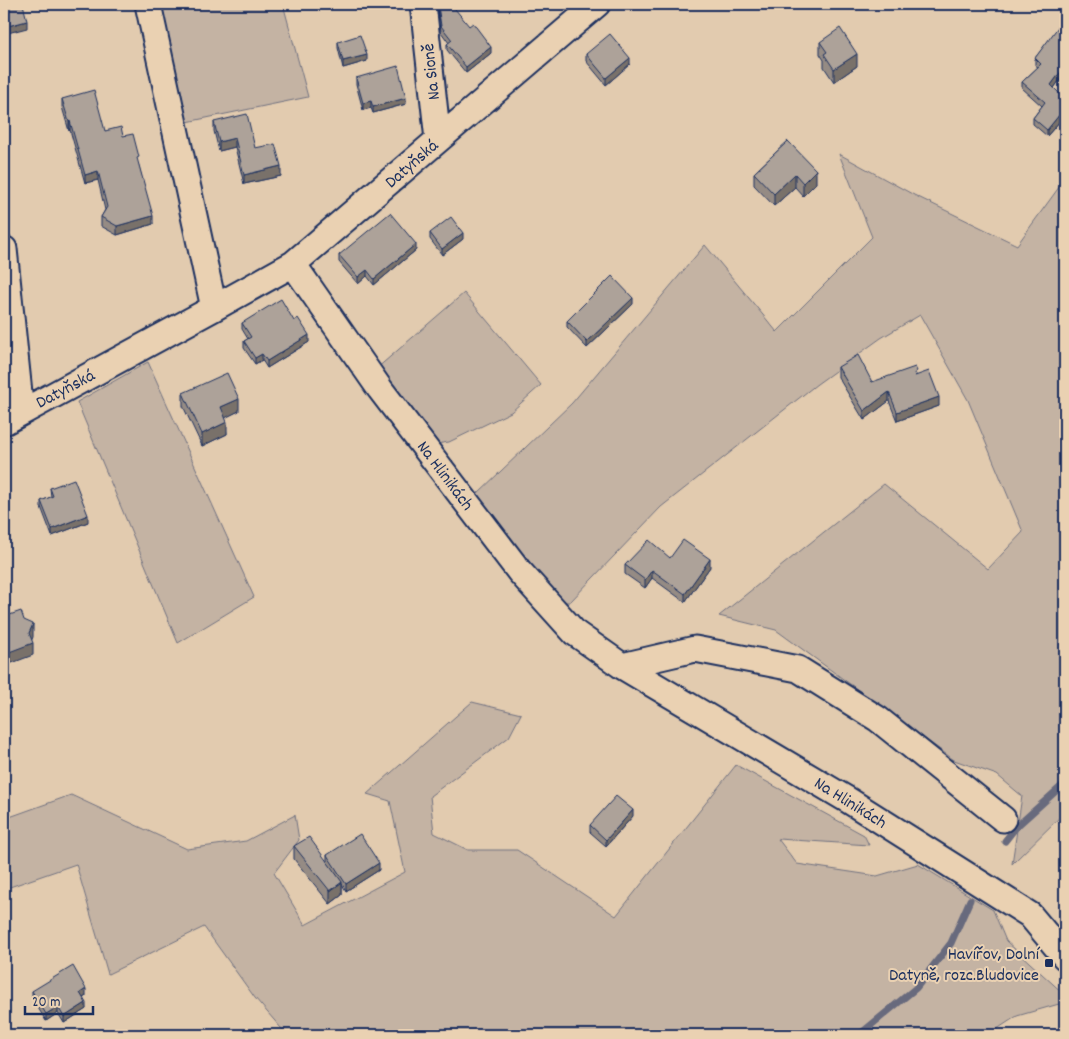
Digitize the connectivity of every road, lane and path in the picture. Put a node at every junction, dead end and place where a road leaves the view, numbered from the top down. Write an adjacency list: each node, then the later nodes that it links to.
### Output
1 (148, 4): 7 (street)
2 (423, 4): 4 (street, Na Sioně)
3 (597, 4): 4 (street, Datyňská)
4 (438, 140): 6 (street, Datyňská)
5 (4, 249): 8 (street, Datyňská)
6 (293, 264): 7 (street, Datyňská); 9 (street, Na Hlinikách)
7 (214, 308): 8 (street, Datyňská)
8 (12, 417)
9 (622, 666): 10 (street); 11 (street, Na Hlinikách)
10 (1003, 819)
11 (1065, 957)

